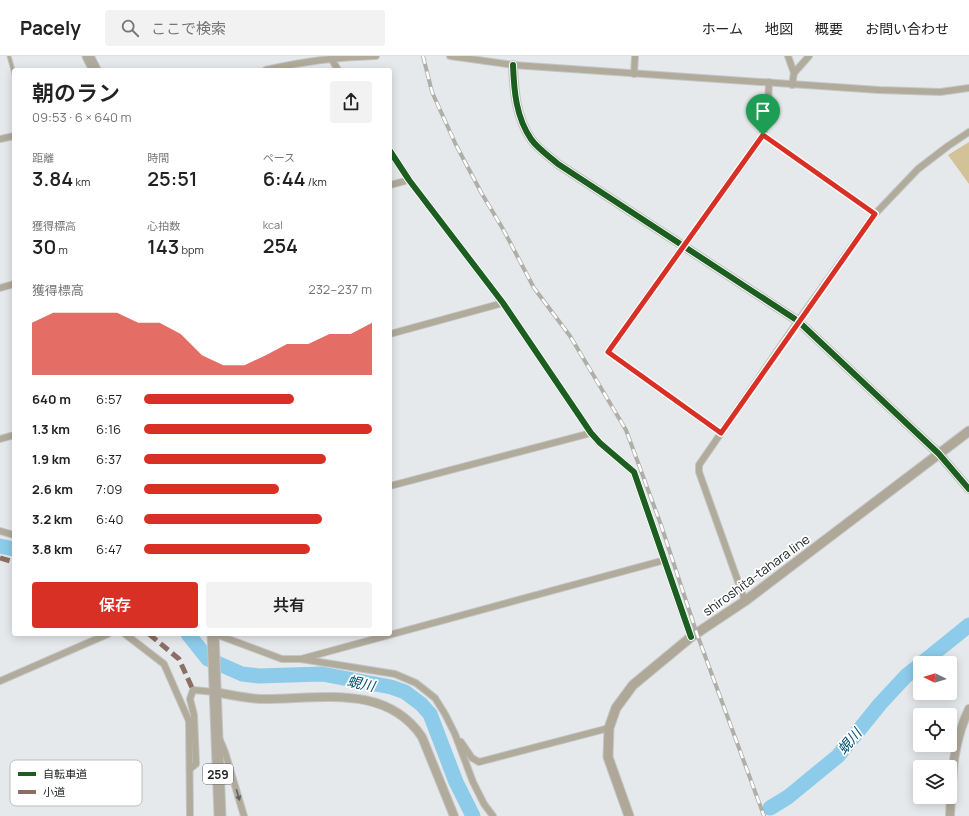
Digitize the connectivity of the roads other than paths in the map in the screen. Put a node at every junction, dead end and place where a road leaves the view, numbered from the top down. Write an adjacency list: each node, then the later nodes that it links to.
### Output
1 (9, 56): 11 (lane)
2 (88, 56): 12 (highway)
3 (376, 56): 9 (street)
4 (450, 56): 10 (street)
5 (635, 56): 16 (street)
6 (788, 56): 15 (street)
7 (809, 56): 15 (street)
8 (314, 58): 9 (street); 13 (street)
9 (331, 58): 14 (street)
10 (513, 65): 16 (street); 28 (street)
11 (12, 68)
12 (94, 68)
13 (274, 68)
14 (337, 68)
15 (794, 73): 18 (street)
16 (634, 74): 17 (street)
17 (769, 82): 18 (street); 21 (street)
18 (792, 85): 19 (street)
19 (969, 88)
20 (969, 132): 27 (street)
21 (763, 135): 27 (street); 28 (street)
22 (12, 136): 23 (street)
23 (0, 139)
24 (392, 154): 25 (street)
25 (409, 180): 26 (street); 31 (street)
26 (392, 184)
27 (875, 214): 32 (street)
28 (683, 245): 32 (street); 36 (street)
29 (12, 285): 30 (street)
30 (0, 288)
31 (503, 303): 33 (street); 35 (street)
32 (798, 321): 36 (street); 39 (street)
33 (392, 333)
34 (969, 431): 39 (main road, shiroshita-tahara line)
35 (591, 432): 40 (street); 44 (street)
36 (721, 433): 45 (street)
37 (12, 436): 38 (street)
38 (0, 439)
39 (939, 454): 41 (street); 45 (main road, shiroshita-tahara line)
40 (392, 485)
41 (969, 489)
42 (0, 531): 43 (street)
43 (12, 534)
44 (664, 560): 46 (street); 51 (street)
45 (745, 600): 51 (main road, shiroshita-tahara line)
46 (392, 634)
47 (103, 636): 53 (street)
48 (128, 636): 59 (street)
49 (214, 636): 52 (street); 54 (highway, 259)
50 (385, 636): 52 (street)
51 (691, 637): 56 (main road, shiroshita-tahara line)
52 (301, 659): 58 (street)
53 (0, 681)
54 (215, 692): 57 (highway, 259); 59 (street); 63 (street)
55 (969, 709): 66 (street)
56 (609, 728): 58 (street); 65 (main road, shiroshita-tahara line)
57 (216, 732): 61 (highway, 259); 62 (street, one-way to 62)
58 (455, 734): 64 (street)
59 (190, 769): 60 (street)
60 (190, 816)
61 (220, 816)
62 (244, 816)
63 (454, 816)
64 (493, 816)
65 (629, 816)
66 (950, 816)

